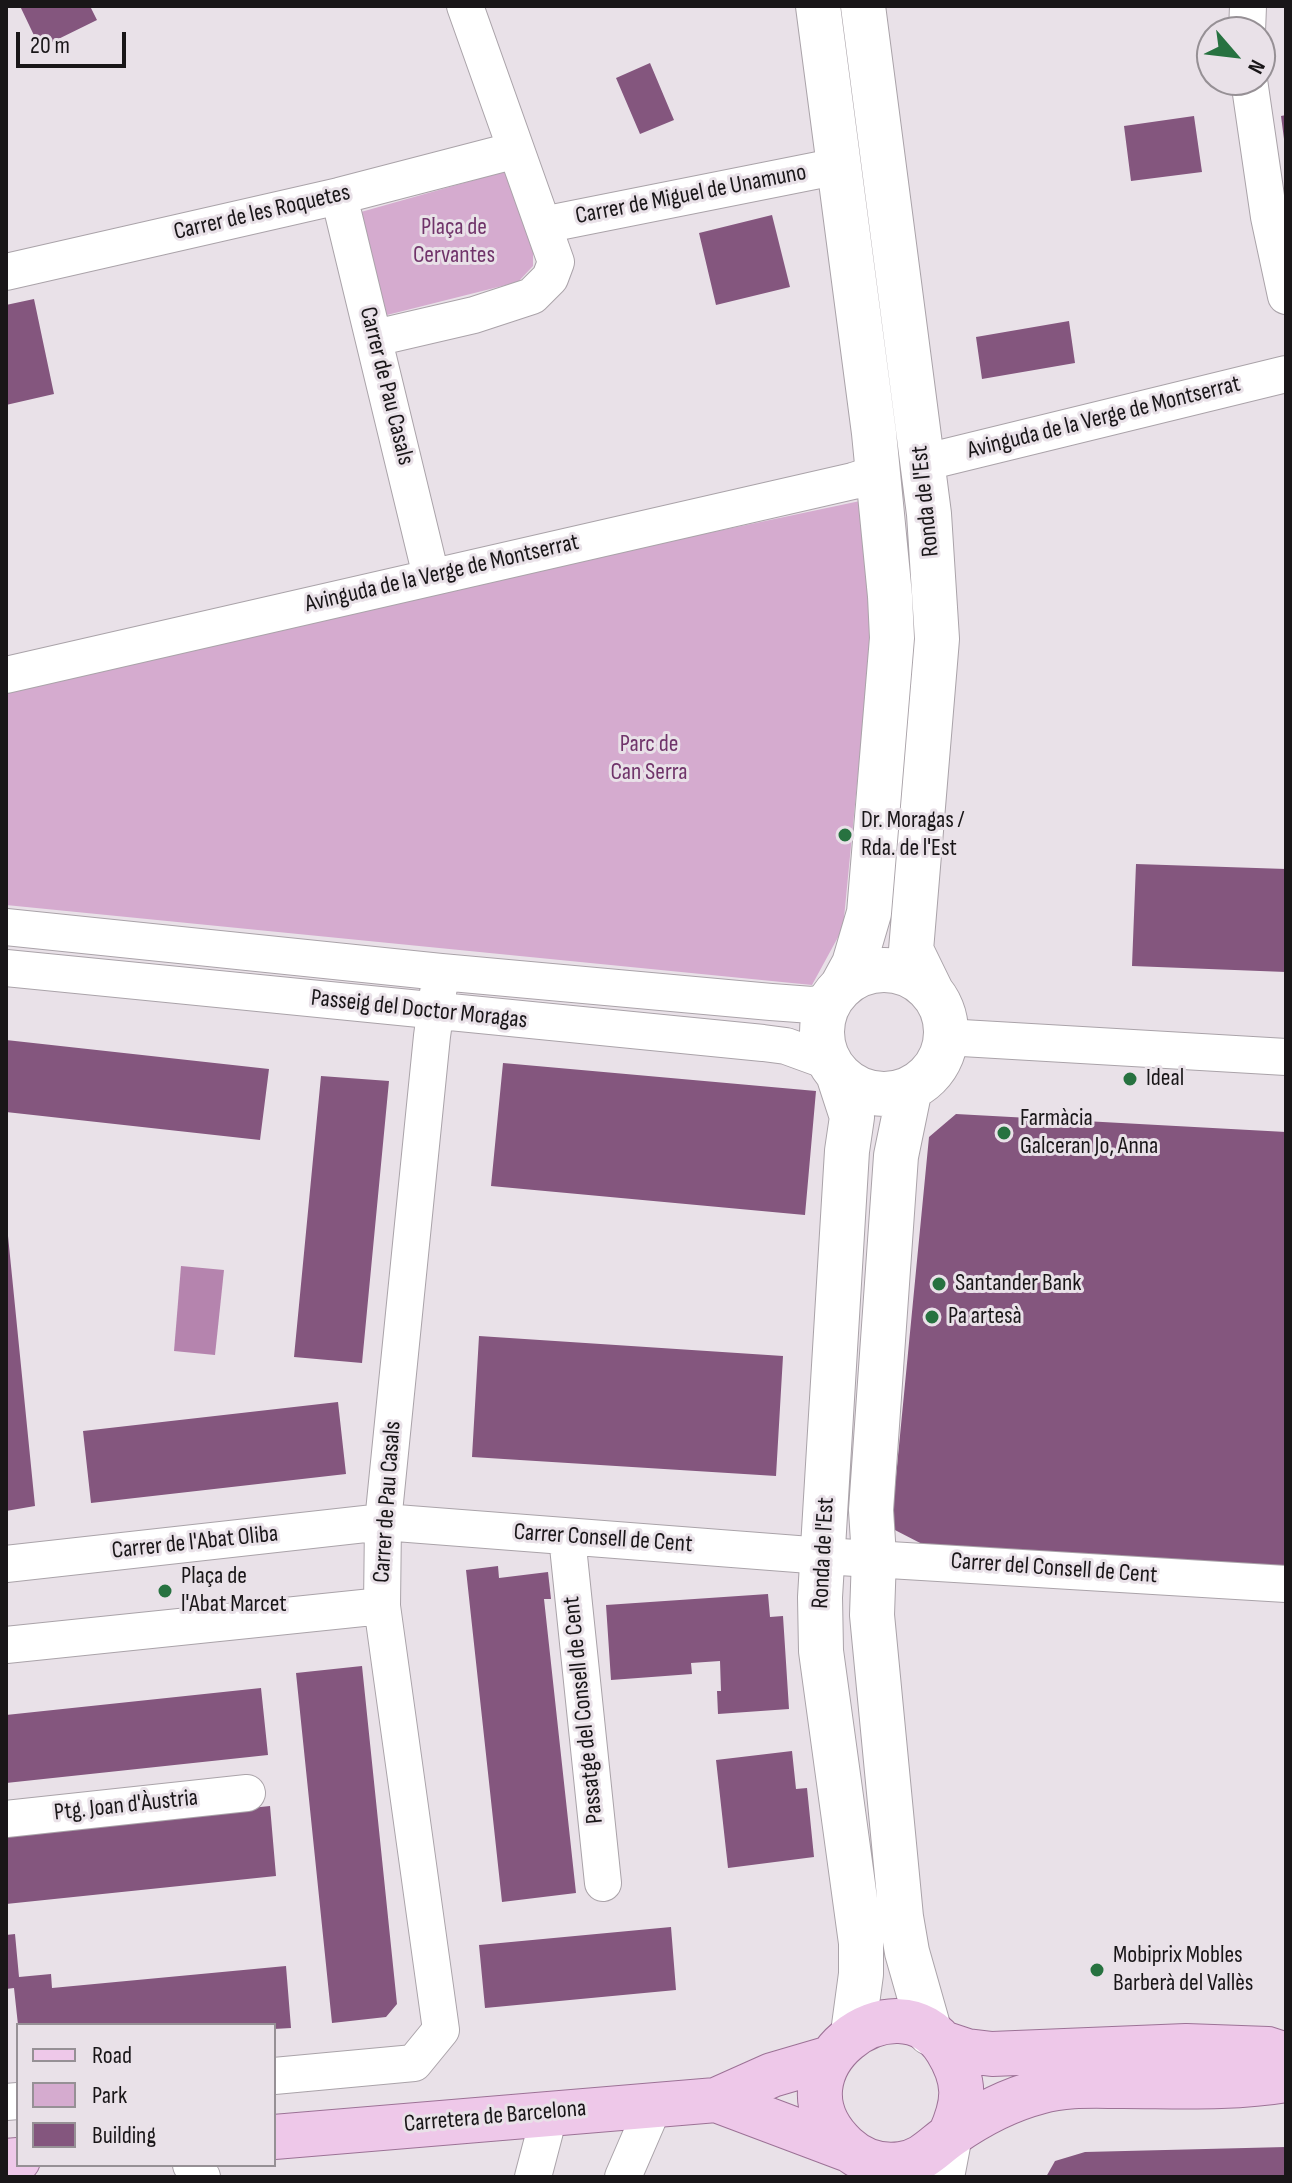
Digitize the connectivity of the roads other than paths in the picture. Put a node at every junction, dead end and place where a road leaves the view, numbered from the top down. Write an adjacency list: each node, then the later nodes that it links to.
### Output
1 (465, 6): 5 (street)
2 (818, 6): 6 (street, Ronda de l'Est)
3 (863, 6): 13 (street, Ronda de l'Est)
4 (1251, 96): 10 (street)
5 (516, 150): 7 (street, Carrer de les Roquetes); 8 (street)
6 (839, 166): 8 (street, Carrer de Miguel de Unamuno); 14 (street, Ronda de l'Est)
7 (339, 196): 9 (street, Carrer de les Roquetes); 11 (street, Carrer de Pau Casals)
8 (543, 225): 11 (street)
9 (8, 261)
10 (1286, 296)
11 (375, 338): 15 (street, Carrer de Pau Casals)
12 (1286, 374): 13 (street, Avinguda de la Verge de Montserrat)
13 (922, 463): 20 (street, Ronda de l'Est)
14 (878, 473): 15 (street, Avinguda de la Verge de Montserrat); 21 (street, Ronda de l'Est)
15 (431, 576): 16 (street, Avinguda de la Verge de Montserrat)
16 (6, 675)
17 (6, 927): 19 (street, Passeig del Doctor Moragas)
18 (6, 968): 22 (street, Passeig del Doctor Moragas)
19 (441, 972): 21 (street, Passeig del Doctor Moragas); 22 (street, Carrer de Pau Casals)
20 (932, 993): 21 (street); 23 (street)
21 (836, 994): 25 (street)
22 (434, 1012): 25 (street, Passeig del Doctor Moragas); 27 (street, Carrer de Pau Casals)
23 (945, 1037): 24 (street); 26 (street)
24 (1286, 1057)
25 (834, 1068): 26 (street); 29 (street, Ronda de l'Est)
26 (910, 1088): 30 (street, Ronda de l'Est)
27 (383, 1522): 28 (street, Carrer Consell de Cent); 31 (street, Carrer de l'Abat Oliba); 33 (street, Carrer de Pau Casals)
28 (567, 1537): 29 (street, Carrer Consell de Cent); 37 (street, Passatge del Consell de Cent)
29 (823, 1556): 30 (street, Carrer del Consell de Cent); 39 (street, Ronda de l'Est)
30 (874, 1557): 32 (street, Carrer del Consell de Cent); 38 (street, Ronda de l'Est)
31 (6, 1564)
32 (1286, 1584)
33 (382, 1606): 34 (street); 41 (street, Carrer de Pau Casals)
34 (6, 1645)
35 (247, 1793): 36 (street, Ptg. Joan d'Àustria)
36 (6, 1819)
37 (603, 1883)
38 (936, 2038): 39 (main road); 40 (main road); 46 (main road)
39 (842, 2045): 43 (main road, Carretera de Barcelona); 48 (main road)
40 (1286, 2055)
41 (276, 2076)
42 (1286, 2080): 46 (main road)
43 (716, 2100): 44 (main road, Carretera de Barcelona); 48 (main road, Carretera de Barcelona)
44 (655, 2103): 45 (main road, Carretera de Barcelona); 50 (street)
45 (550, 2112): 47 (main road, Carretera de Barcelona); 49 (street)
46 (950, 2135): 48 (main road); 51 (street)
47 (276, 2137)
48 (857, 2160)
49 (533, 2177)
50 (623, 2177)
51 (942, 2177)

